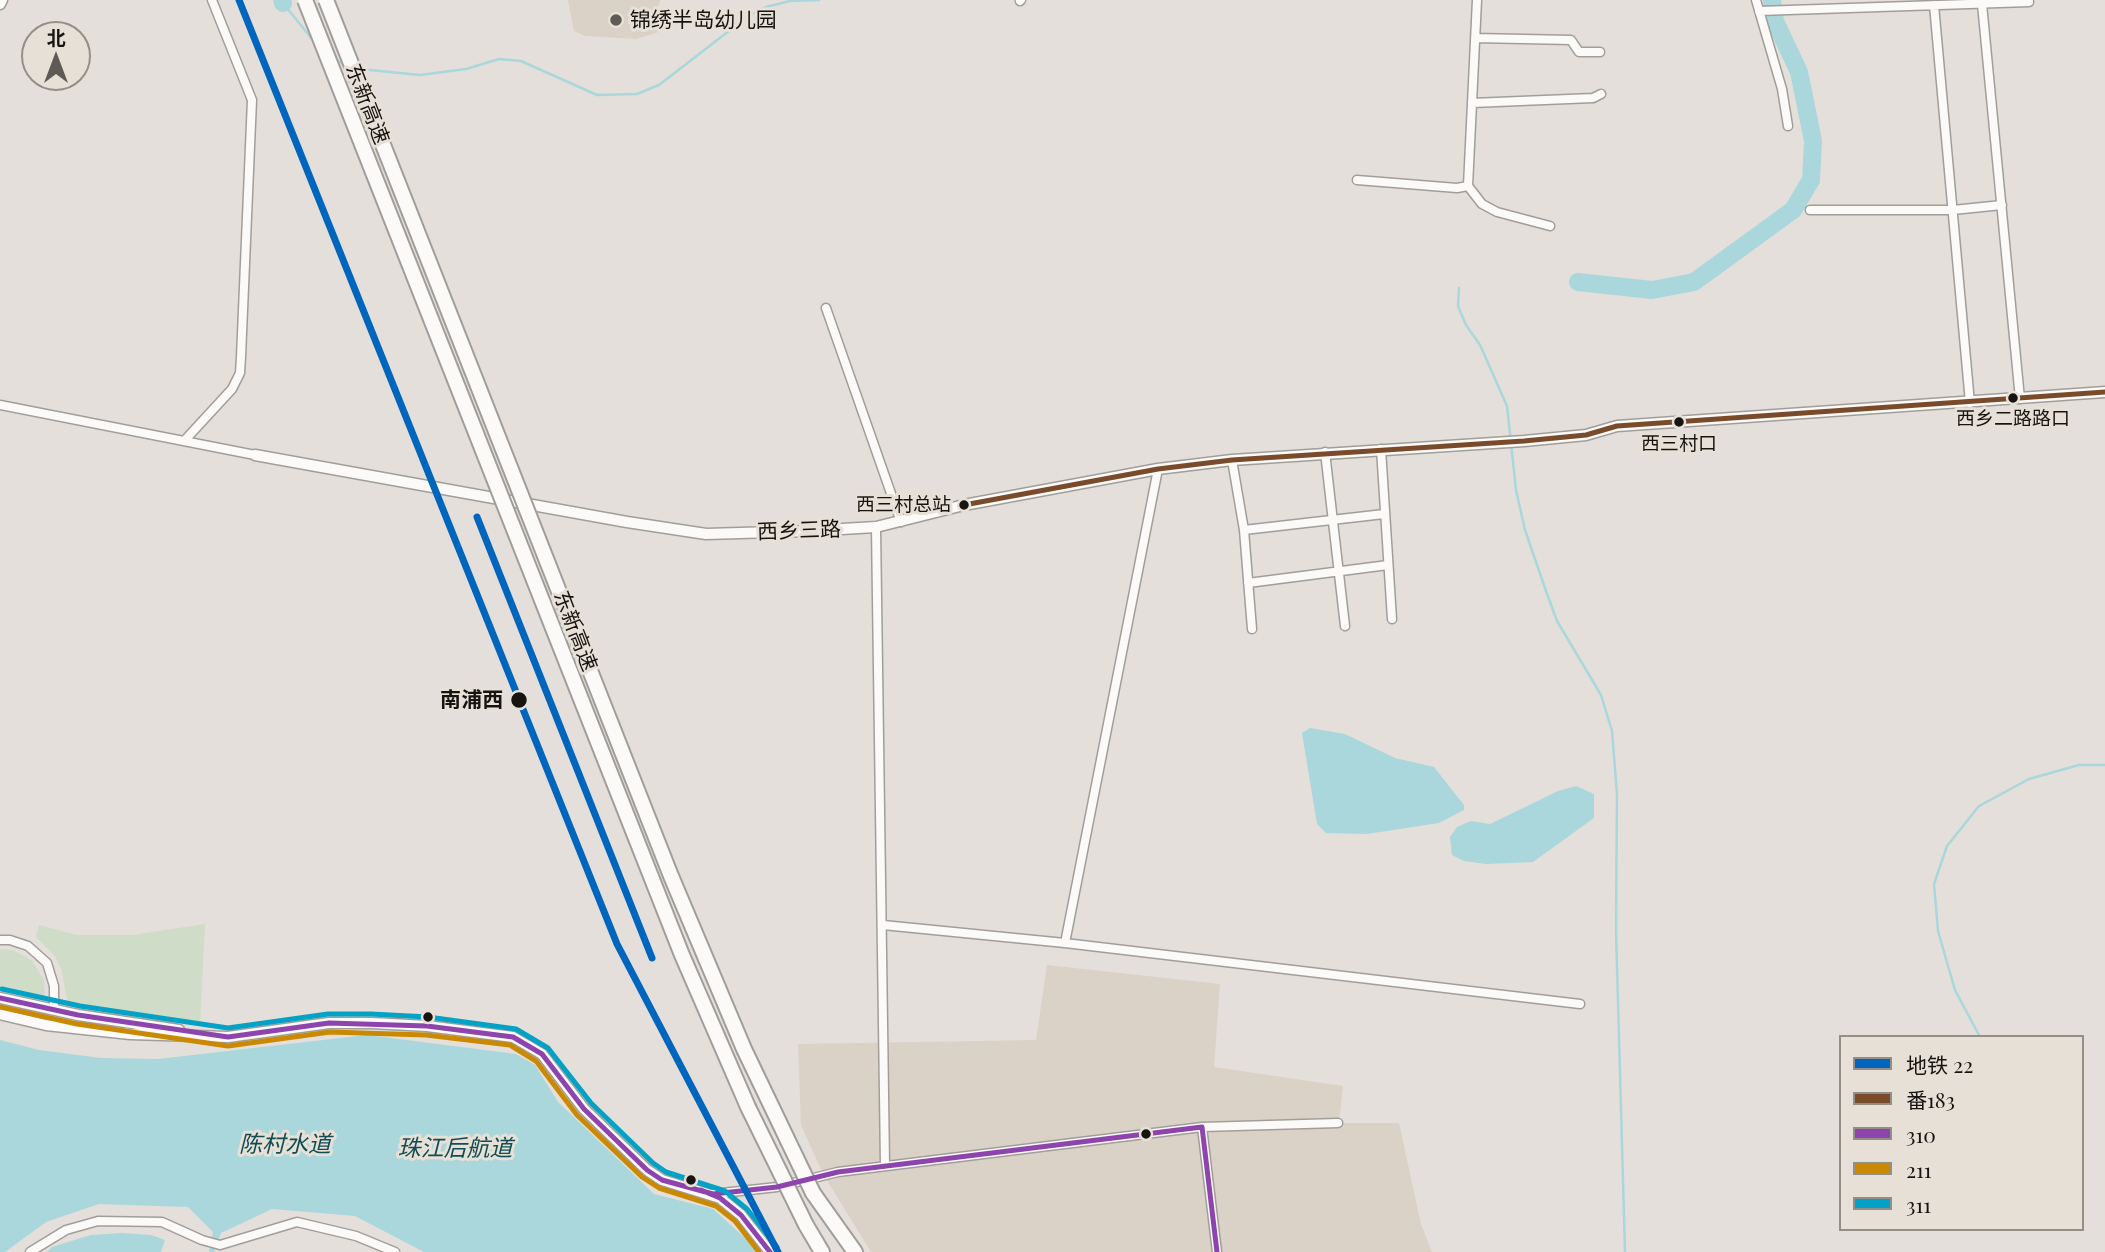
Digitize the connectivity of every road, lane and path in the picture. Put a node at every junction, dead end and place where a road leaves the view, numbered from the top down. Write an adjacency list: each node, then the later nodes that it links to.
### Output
1 (212, 0): 26 (street)
2 (305, 0): 56 (highway, 东新高速, bridge)
3 (326, 0): 54 (highway, 东新高速, bridge)
4 (1477, 0): 10 (street)
5 (1756, 0): 9 (street)
6 (2029, 2): 7 (street)
7 (1982, 4): 8 (street); 17 (street)
8 (1934, 5): 9 (street); 19 (street)
9 (1759, 11): 14 (street)
10 (1475, 38): 11 (street); 13 (street)
11 (1600, 52)
12 (1601, 94): 13 (street)
13 (1472, 103): 16 (street)
14 (1787, 126)
15 (1357, 180): 16 (street)
16 (1468, 186): 20 (street)
17 (2002, 205): 19 (street); 23 (street)
18 (1810, 210): 19 (street)
19 (1953, 210): 24 (street)
20 (1550, 226)
21 (826, 308): 34 (street)
22 (2105, 392): 23 (street, 西乡三路)
23 (2020, 398): 24 (street, 西乡三路)
24 (1970, 403): 27 (street, 西乡三路)
25 (0, 405): 26 (street)
26 (185, 440): 29 (street)
27 (1381, 449): 28 (street, 西乡三路); 32 (street)
28 (1325, 452): 30 (street, 西乡三路); 33 (street)
29 (255, 455): 35 (street, 西乡三路)
30 (1232, 460): 31 (street, 西乡三路); 36 (street)
31 (1158, 469): 34 (street, 西乡三路); 45 (street)
32 (1384, 514): 33 (street); 37 (street)
33 (1331, 520): 36 (street); 38 (street)
34 (901, 522): 35 (street, 西乡三路)
35 (876, 527): 43 (street)
36 (1244, 530): 39 (street)
37 (1388, 565): 38 (street); 40 (street)
38 (1338, 572): 39 (street); 41 (street)
39 (1248, 583): 42 (street)
40 (1392, 619)
41 (1345, 626)
42 (1252, 629)
43 (883, 925): 45 (street); 53 (street)
44 (0, 940): 48 (street)
45 (1065, 943): 47 (street)
46 (0, 998): 48 (street)
47 (1580, 1004)
48 (54, 1010): 50 (street)
49 (0, 1014): 50 (street)
50 (228, 1037): 55 (street)
51 (1338, 1123): 52 (street)
52 (1202, 1127): 53 (street); 64 (street)
53 (885, 1165): 55 (street)
54 (813, 1193): 62 (highway, 东新高速); 63 (highway)
55 (713, 1194): 59 (street)
56 (806, 1225): 60 (highway); 61 (highway, 东新高速)
57 (30, 1252): 58 (street)
58 (394, 1252)
59 (770, 1252)
60 (816, 1252)
61 (822, 1252)
62 (847, 1252)
63 (855, 1252)
64 (1217, 1252)

